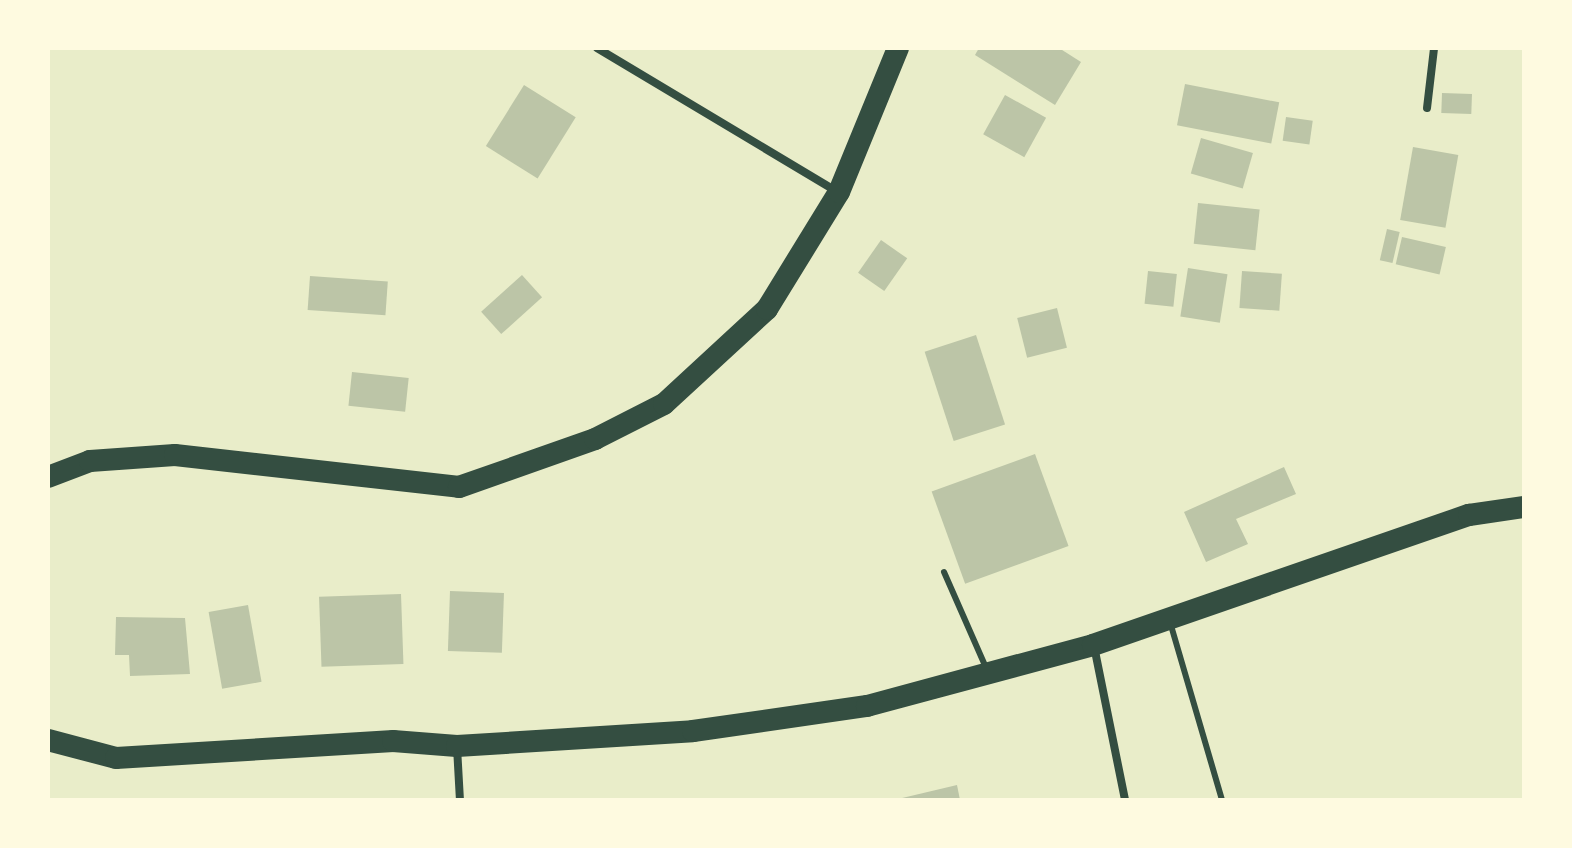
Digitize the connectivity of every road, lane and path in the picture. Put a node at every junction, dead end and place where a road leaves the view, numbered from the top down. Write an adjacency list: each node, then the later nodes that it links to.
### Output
1 (597, 48): 5 (street)
2 (898, 48): 5 (highway)
3 (1434, 48): 4 (street)
4 (1427, 108)
5 (839, 192): 6 (highway)
6 (48, 477)
7 (1524, 507): 9 (highway)
8 (944, 572): 11 (lane)
9 (1169, 619): 10 (highway); 16 (lane)
10 (1093, 645): 11 (highway); 15 (street)
11 (989, 673): 13 (highway)
12 (48, 740): 13 (highway)
13 (457, 746): 14 (street)
14 (460, 800)
15 (1125, 800)
16 (1222, 800)

